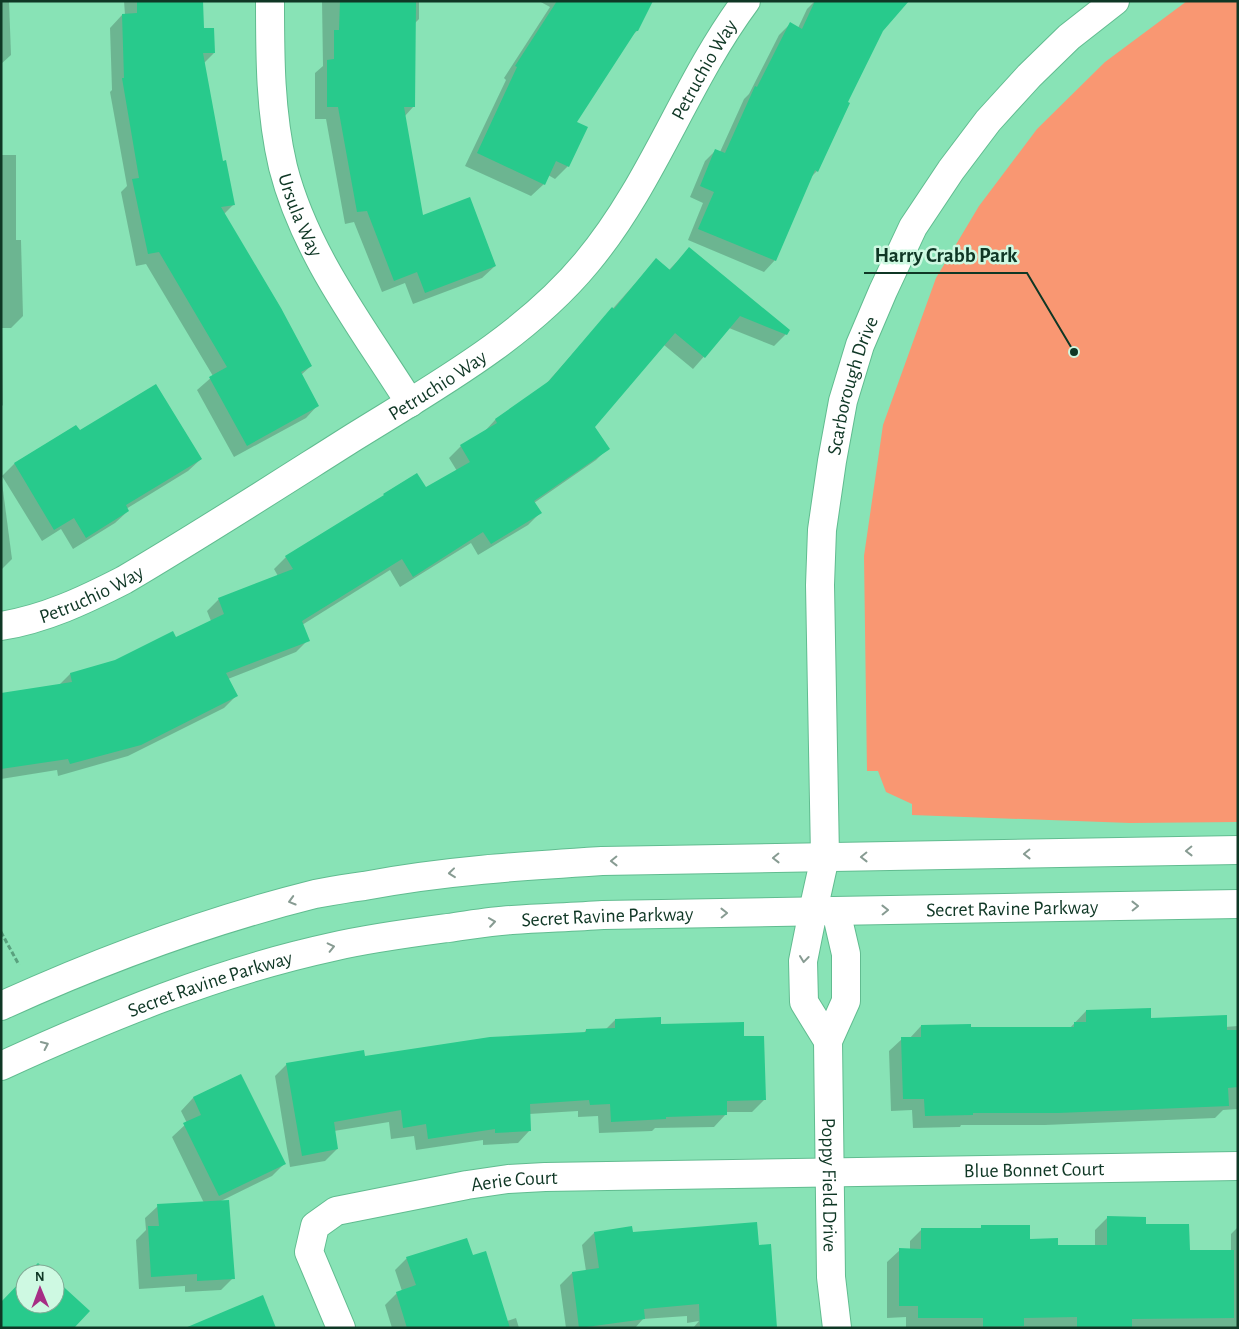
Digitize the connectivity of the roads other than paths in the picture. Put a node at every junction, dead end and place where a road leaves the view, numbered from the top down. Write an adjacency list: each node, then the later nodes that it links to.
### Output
1 (270, 1): 4 (street, Ursula Way)
2 (746, 1): 4 (street, Petruchio Way)
3 (1115, 1): 7 (street, Scarborough Drive)
4 (410, 402): 5 (street, Petruchio Way)
5 (1, 626)
6 (1238, 850): 7 (street, one-way to 7)
7 (825, 857): 9 (street, Scarborough Drive); 10 (street, one-way to 10)
8 (1238, 904): 9 (street, Secret Ravine Parkway, one-way to 8)
9 (825, 911): 11 (street, Poppy Field Drive); 11 (street, one-way to 11); 12 (street, Secret Ravine Parkway, one-way to 9)
10 (1, 1006)
11 (828, 1041): 14 (street, Poppy Field Drive)
12 (1, 1066)
13 (1238, 1166): 14 (street, Blue Bonnet Court)
14 (830, 1172): 15 (street, Aerie Court); 16 (street, Poppy Field Drive)
15 (341, 1328)
16 (837, 1328)

